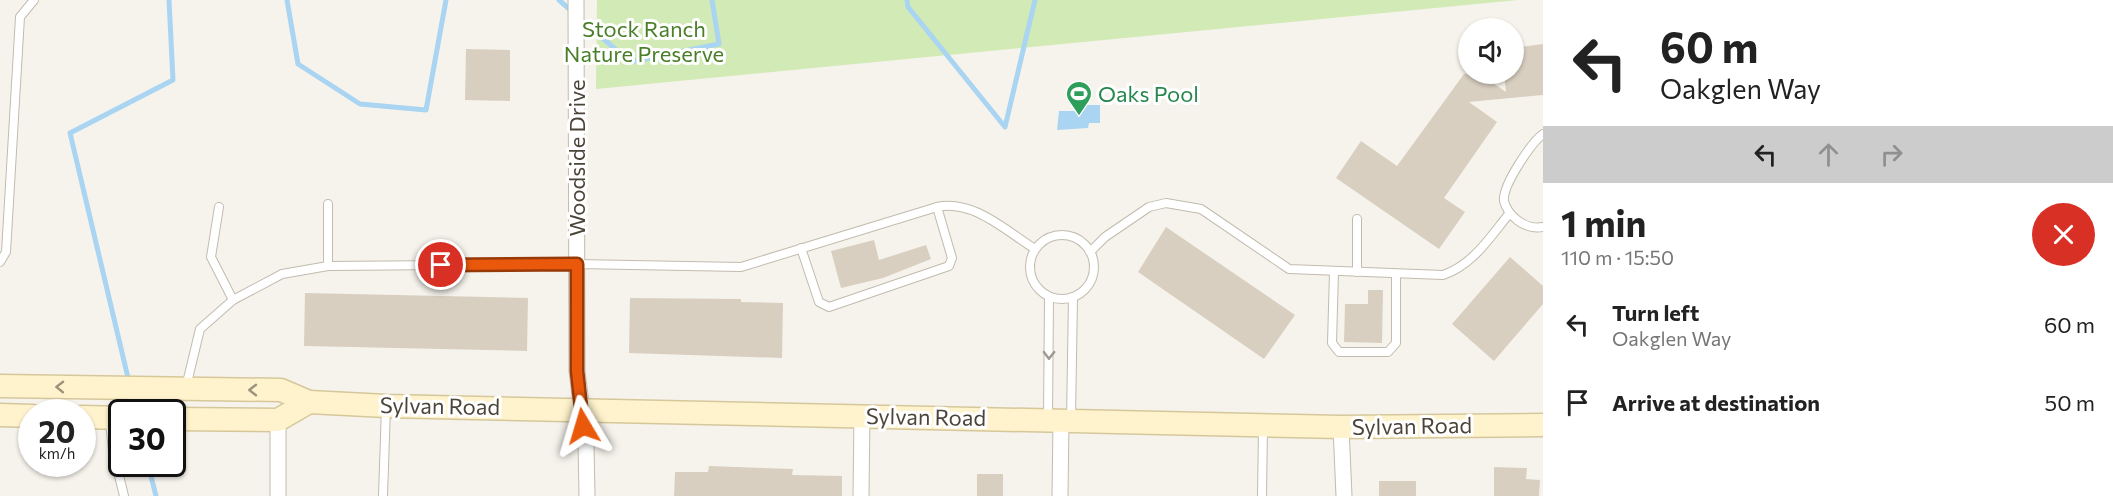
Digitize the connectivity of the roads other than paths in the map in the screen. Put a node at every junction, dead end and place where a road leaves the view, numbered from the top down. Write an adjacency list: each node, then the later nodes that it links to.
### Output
1 (34, 0): 13 (lane)
2 (576, 0): 14 (street, Woodside Drive)
3 (1543, 134): 7 (lane)
4 (328, 204): 15 (lane)
5 (219, 207): 21 (lane)
6 (937, 207): 10 (lane); 10 (lane); 11 (lane)
7 (1509, 214): 9 (lane); 18 (lane)
8 (1357, 219): 17 (lane)
9 (1543, 227)
10 (801, 248): 14 (lane)
11 (1035, 249): 12 (lane); 19 (lane)
12 (1090, 252): 16 (lane); 20 (lane)
13 (0, 262)
14 (577, 264): 15 (lane); 26 (street, Woodside Drive)
15 (328, 266): 21 (lane)
16 (1334, 272): 17 (lane); 18 (lane)
17 (1357, 272): 18 (lane)
18 (1396, 274)
19 (1049, 297): 20 (lane); 32 (lane, one-way to 32)
20 (1073, 297): 32 (lane)
21 (233, 300): 23 (lane)
22 (0, 386): 23 (main road, Sylvan Road, one-way to 22)
23 (185, 389): 24 (main road, Sylvan Road, one-way to 23)
24 (309, 402): 25 (main road, Sylvan Road); 31 (main road)
25 (386, 406): 26 (main road, Sylvan Road); 39 (lane)
26 (581, 408): 28 (main road, Sylvan Road); 40 (street, Woodside Drive)
27 (0, 415): 29 (main road)
28 (862, 415): 32 (main road, Sylvan Road); 41 (street)
29 (18, 416)
30 (186, 419): 31 (main road)
31 (278, 420): 38 (street)
32 (1060, 420): 33 (main road, Sylvan Road); 42 (street)
33 (1263, 425): 35 (main road, Sylvan Road); 43 (lane)
34 (1543, 425): 35 (main road, Sylvan Road)
35 (1341, 427): 44 (street)
36 (119, 477): 37 (lane)
37 (124, 496)
38 (278, 496)
39 (383, 496)
40 (586, 496)
41 (861, 496)
42 (1060, 496)
43 (1262, 496)
44 (1344, 496)

